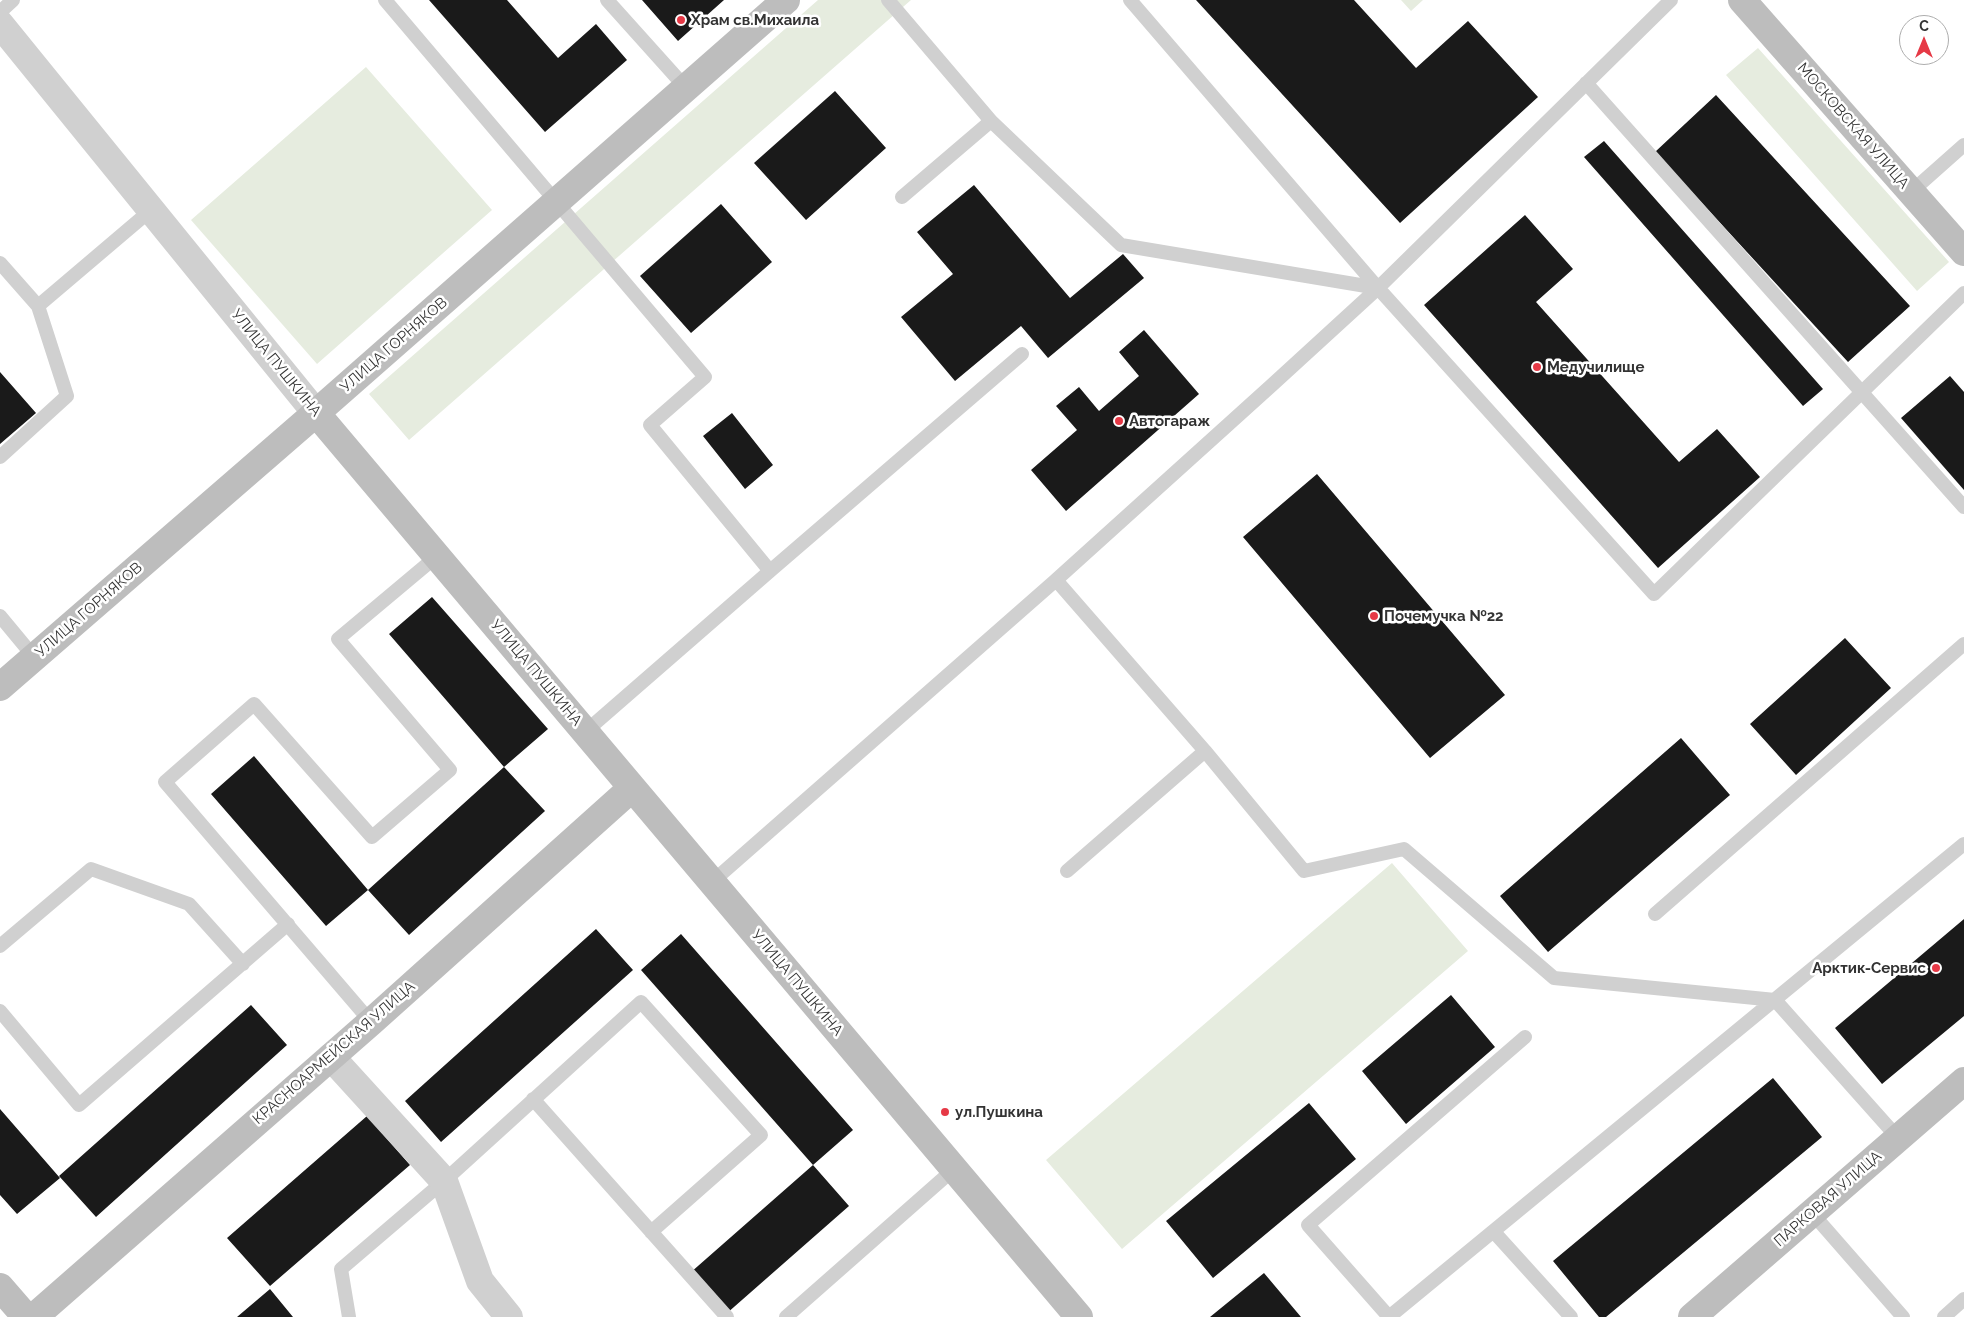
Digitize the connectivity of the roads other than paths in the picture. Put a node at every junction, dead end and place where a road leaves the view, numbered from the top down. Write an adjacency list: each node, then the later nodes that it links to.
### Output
1 (14, 0): 9 (lane)
2 (385, 0): 17 (lane)
3 (607, 0): 12 (lane)
4 (786, 0): 12 (street, УЛИЦА ГОРНЯКОВ)
5 (888, 0): 13 (lane)
6 (1130, 0): 21 (lane)
7 (1672, 0): 11 (lane)
8 (1742, 0): 15 (street, МОСКОВСКАЯ УЛИЦА)
9 (0, 12)
10 (0, 24): 18 (street, УЛИЦА ПУШКИНА)
11 (1586, 83): 21 (lane); 25 (lane)
12 (686, 88): 17 (street, УЛИЦА ГОРНЯКОВ)
13 (991, 121): 16 (lane); 21 (lane)
14 (1964, 145): 15 (lane)
15 (1911, 192): 19 (street, МОСКОВСКАЯ УЛИЦА)
16 (902, 197)
17 (556, 202): 26 (street, УЛИЦА ГОРНЯКОВ); 30 (lane)
18 (151, 210): 23 (lane); 26 (street, УЛИЦА ПУШКИНА)
19 (1964, 252)
20 (0, 263): 23 (lane)
21 (1378, 288): 25 (lane); 31 (lane)
22 (1964, 293): 25 (lane)
23 (38, 306): 27 (lane)
24 (1022, 354): 30 (lane)
25 (1862, 393): 28 (lane)
26 (316, 413): 29 (street, УЛИЦА ПУШКИНА); 34 (street, УЛИЦА ГОРНЯКОВ)
27 (0, 457)
28 (1964, 507)
29 (437, 556): 36 (street, УЛИЦА ПУШКИНА); 43 (lane)
30 (770, 571): 36 (lane)
31 (1056, 580): 37 (lane); 41 (lane)
32 (0, 616): 34 (lane)
33 (1964, 644): 42 (lane)
34 (34, 658): 35 (street, УЛИЦА ГОРНЯКОВ)
35 (0, 687)
36 (585, 732): 38 (street, УЛИЦА ПУШКИНА)
37 (1205, 751): 40 (lane); 46 (lane)
38 (632, 788): 41 (street, УЛИЦА ПУШКИНА); 48 (street, КРАСНОАРМЕЙСКАЯ УЛИЦА)
39 (1964, 844): 46 (lane)
40 (1067, 871)
41 (712, 882): 54 (street, УЛИЦА ПУШКИНА)
42 (1655, 914)
43 (288, 924): 45 (lane); 48 (lane)
44 (0, 946): 45 (lane)
45 (243, 964): 47 (lane)
46 (1775, 1000): 53 (lane); 58 (lane)
47 (0, 1011)
48 (371, 1022): 50 (street, КРАСНОАРМЕЙСКАЯ УЛИЦА)
49 (1525, 1037): 58 (lane)
50 (331, 1057): 55 (street); 62 (street, КРАСНОАРМЕЙСКАЯ УЛИЦА)
51 (1964, 1081): 53 (street, ПАРКОВАЯ УЛИЦА)
52 (533, 1099): 55 (lane); 57 (lane); 57 (lane)
53 (1898, 1138): 56 (street, ПАРКОВАЯ УЛИЦА)
54 (954, 1169): 66 (lane); 67 (street, УЛИЦА ПУШКИНА)
55 (444, 1181): 63 (lane); 64 (street)
56 (1812, 1213): 69 (street, ПАРКОВАЯ УЛИЦА); 70 (lane)
57 (651, 1232): 65 (lane)
58 (1494, 1232): 68 (lane)
59 (0, 1286): 61 (street)
60 (1964, 1300): 71 (lane)
61 (26, 1317)
62 (34, 1317)
63 (349, 1317)
64 (509, 1317)
65 (727, 1317)
66 (786, 1317)
67 (1079, 1317)
68 (1571, 1317)
69 (1692, 1317)
70 (1903, 1317)
71 (1944, 1317)

